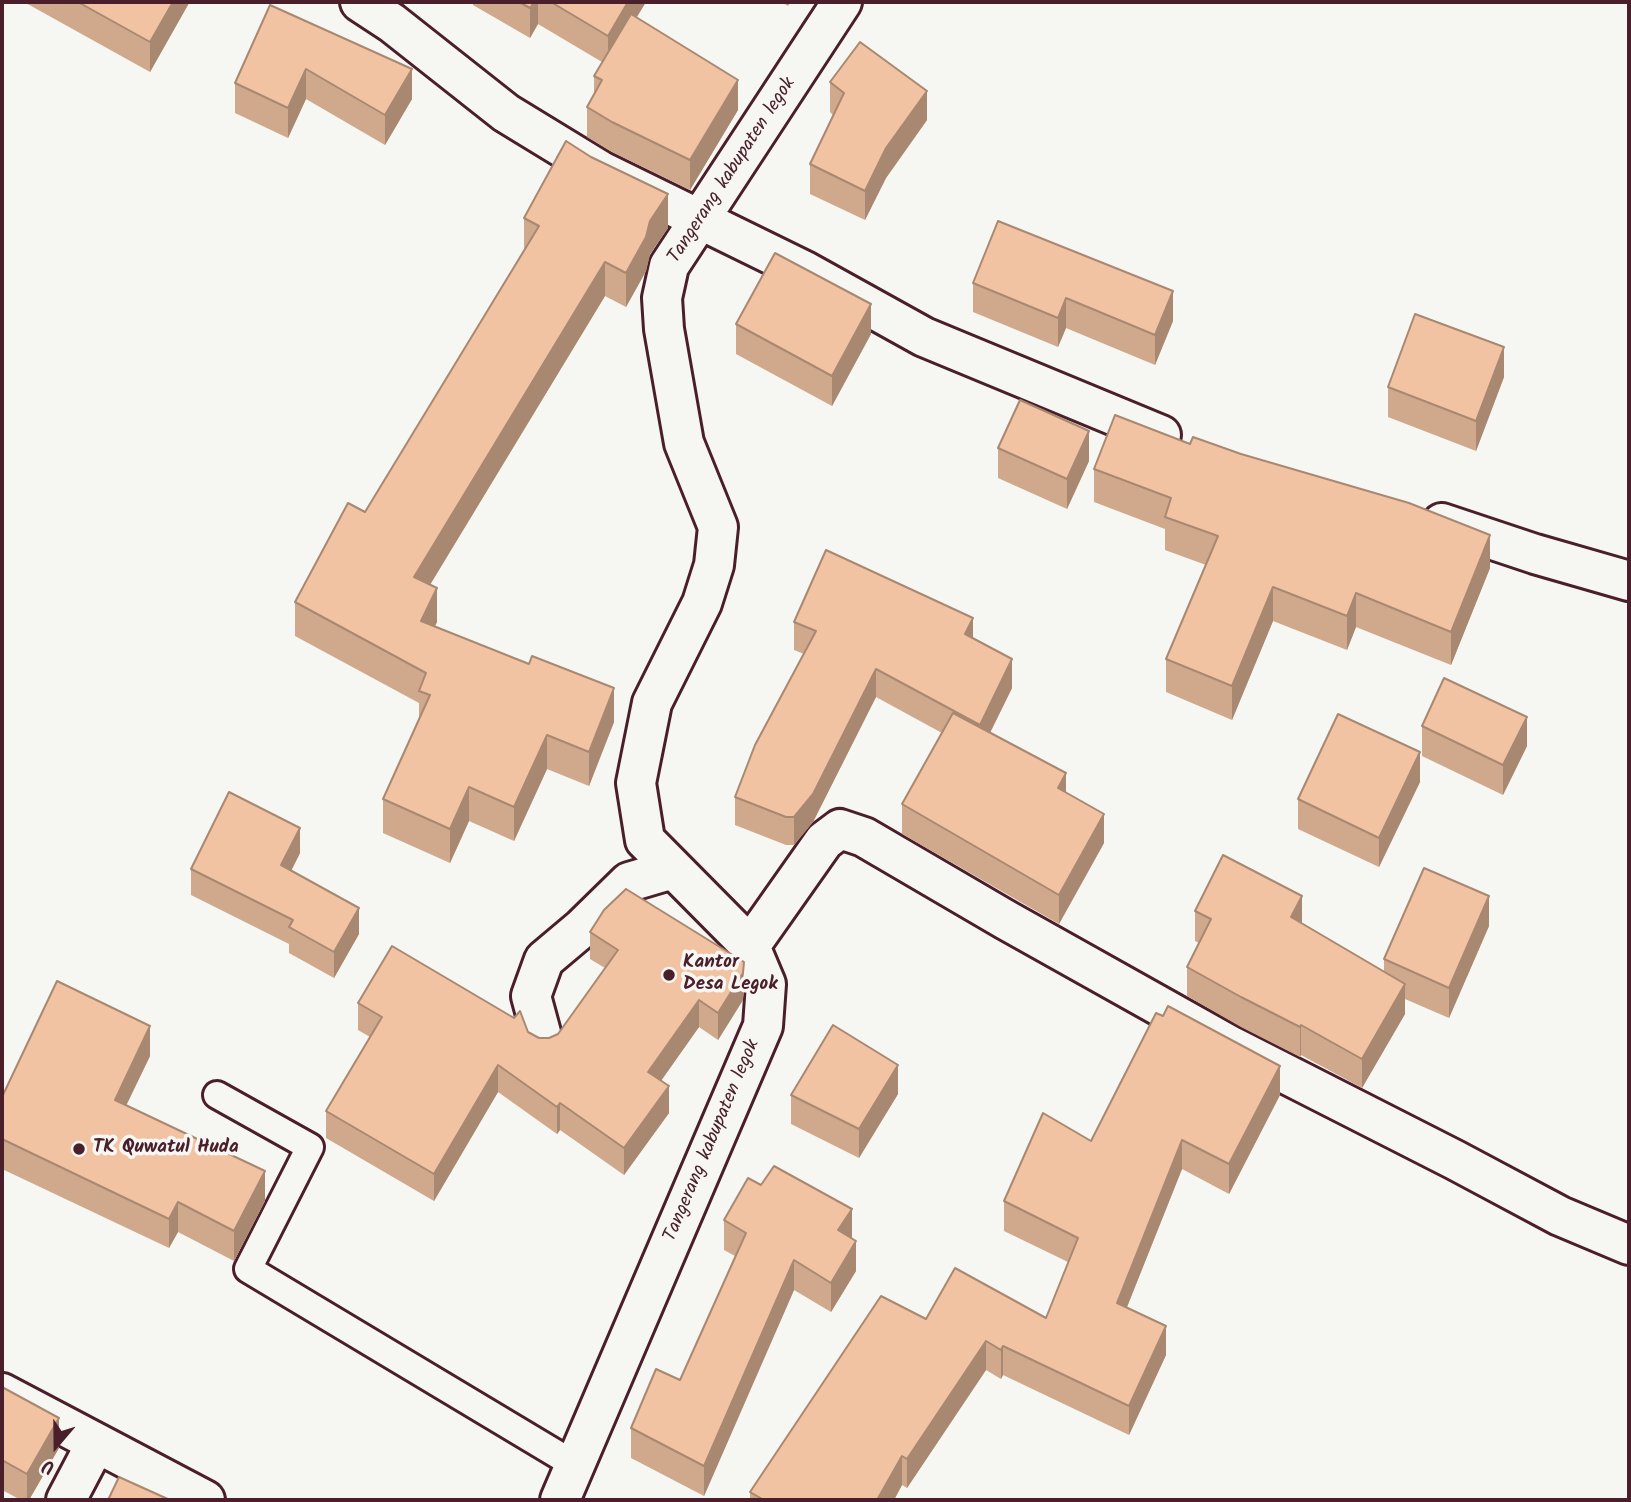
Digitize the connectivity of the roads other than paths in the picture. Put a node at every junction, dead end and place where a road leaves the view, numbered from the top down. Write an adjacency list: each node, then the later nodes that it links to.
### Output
1 (360, 2): 3 (street)
2 (842, 2): 3 (street, Tangerang kabupaten legok)
3 (700, 219): 4 (street); 7 (street, Tangerang kabupaten legok)
4 (1199, 449)
5 (1406, 513): 6 (street)
6 (1629, 580)
7 (673, 869): 8 (street, Tangerang kabupaten legok); 9 (street)
8 (750, 946): 11 (street); 14 (street, Tangerang kabupaten legok)
9 (544, 1044)
10 (217, 1095): 14 (lane)
11 (1629, 1245)
12 (2, 1393): 13 (street)
13 (96, 1443): 15 (street); 16 (street)
14 (575, 1465): 17 (street, Tangerang kabupaten legok)
15 (66, 1500)
16 (205, 1500)
17 (560, 1500)

